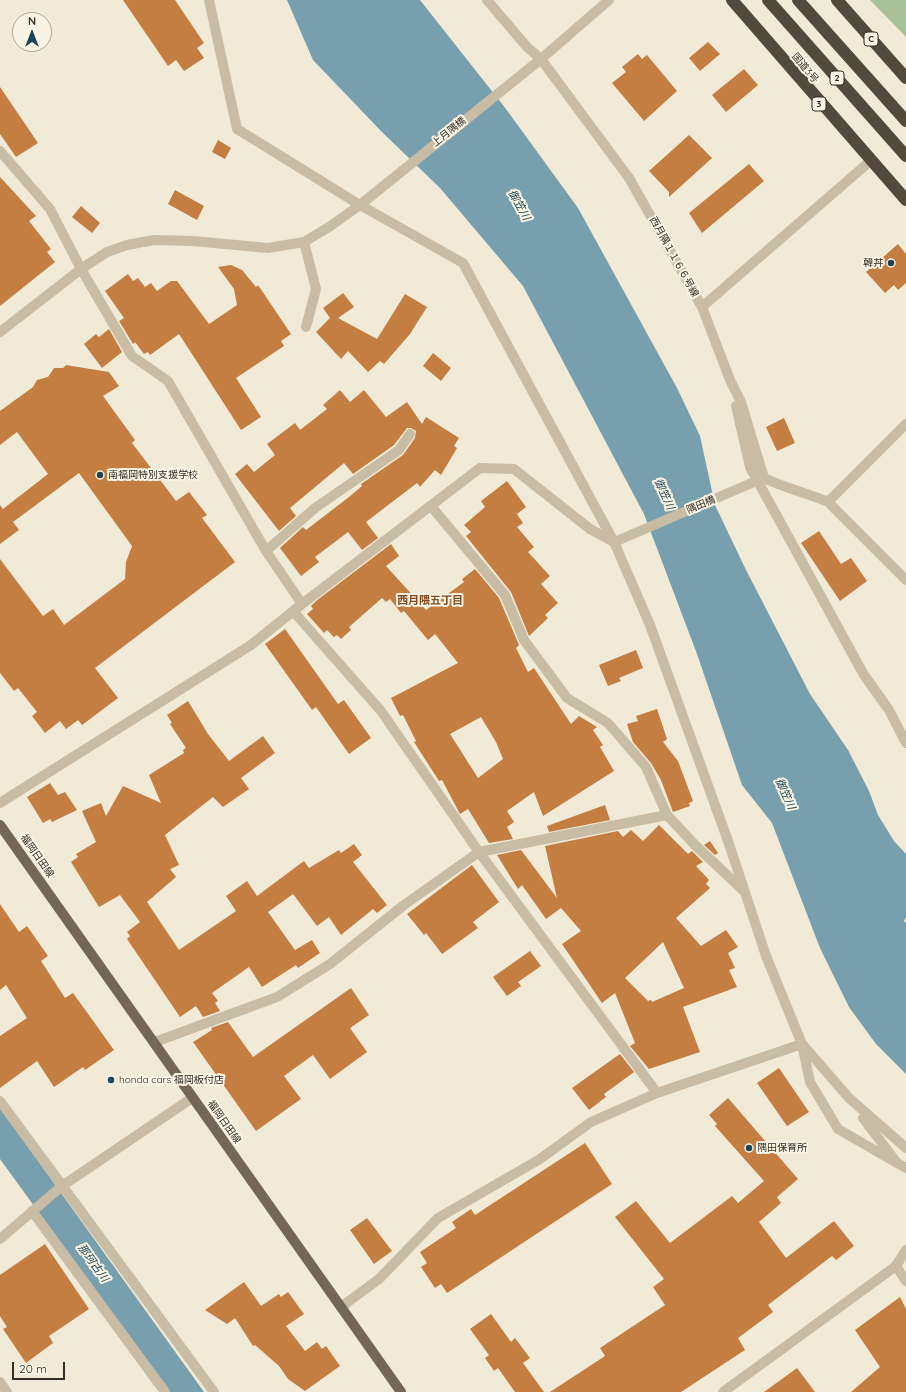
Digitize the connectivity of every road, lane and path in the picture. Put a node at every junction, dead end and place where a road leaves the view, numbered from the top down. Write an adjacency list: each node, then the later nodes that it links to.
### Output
1 (209, 0): 16 (street)
2 (487, 0): 8 (street, 西月隅１１６６号線)
3 (609, 0): 8 (street, 上月隅橋)
4 (732, 0): 14 (highway, 国道3号 / 3); 15 (highway, bridge)
5 (768, 0): 13 (highway, 2)
6 (798, 0): 11 (highway, 2)
7 (838, 0): 9 (highway); 10 (highway, C)
8 (541, 59): 16 (street, 上月隅橋); 20 (street, 西月隅１１６６号線)
9 (906, 73)
10 (906, 78)
11 (906, 121)
12 (0, 151): 19 (street)
13 (906, 156)
14 (868, 163): 17 (highway, 国道3号 / 3); 20 (street)
15 (906, 200)
16 (360, 205): 18 (street, 上月隅橋); 29 (street)
17 (906, 206)
18 (304, 242): 19 (street); 21 (street)
19 (81, 269): 22 (street); 30 (street)
20 (702, 307): 23 (street, 西月隅１１６６号線)
21 (306, 327)
22 (0, 332)
23 (730, 380): 26 (street, 西月隅１１６６号線); 34 (street)
24 (906, 424): 27 (street)
25 (410, 434): 30 (street)
26 (763, 479): 27 (street); 29 (street, 隅田橋, bridge)
27 (828, 502): 31 (street)
28 (431, 506): 29 (street); 32 (street); 36 (street)
29 (617, 541): 39 (street)
30 (266, 551): 32 (street)
31 (906, 580)
32 (302, 604): 33 (street)
33 (293, 611): 35 (street); 38 (street)
34 (906, 743)
35 (0, 803)
36 (667, 815): 38 (street); 39 (street)
37 (2, 830): 40 (main road, 福岡日田線)
38 (479, 852): 40 (street); 42 (street)
39 (745, 893): 41 (street)
40 (155, 1042): 43 (main road, 福岡日田線)
41 (802, 1044): 42 (street); 44 (street); 47 (street)
42 (657, 1093): 54 (street)
43 (192, 1098): 48 (street); 54 (main road, 福岡日田線)
44 (849, 1098): 46 (street); 47 (street)
45 (0, 1101): 48 (street)
46 (906, 1148)
47 (902, 1165)
48 (62, 1186): 49 (street); 58 (street)
49 (32, 1211): 50 (street); 57 (street)
50 (0, 1239)
51 (906, 1250): 52 (street)
52 (896, 1266): 53 (street); 60 (street)
53 (906, 1281)
54 (340, 1307): 59 (main road, 福岡日田線)
55 (0, 1382): 56 (street)
56 (7, 1392)
57 (165, 1392)
58 (214, 1392)
59 (401, 1392)
60 (723, 1392)

